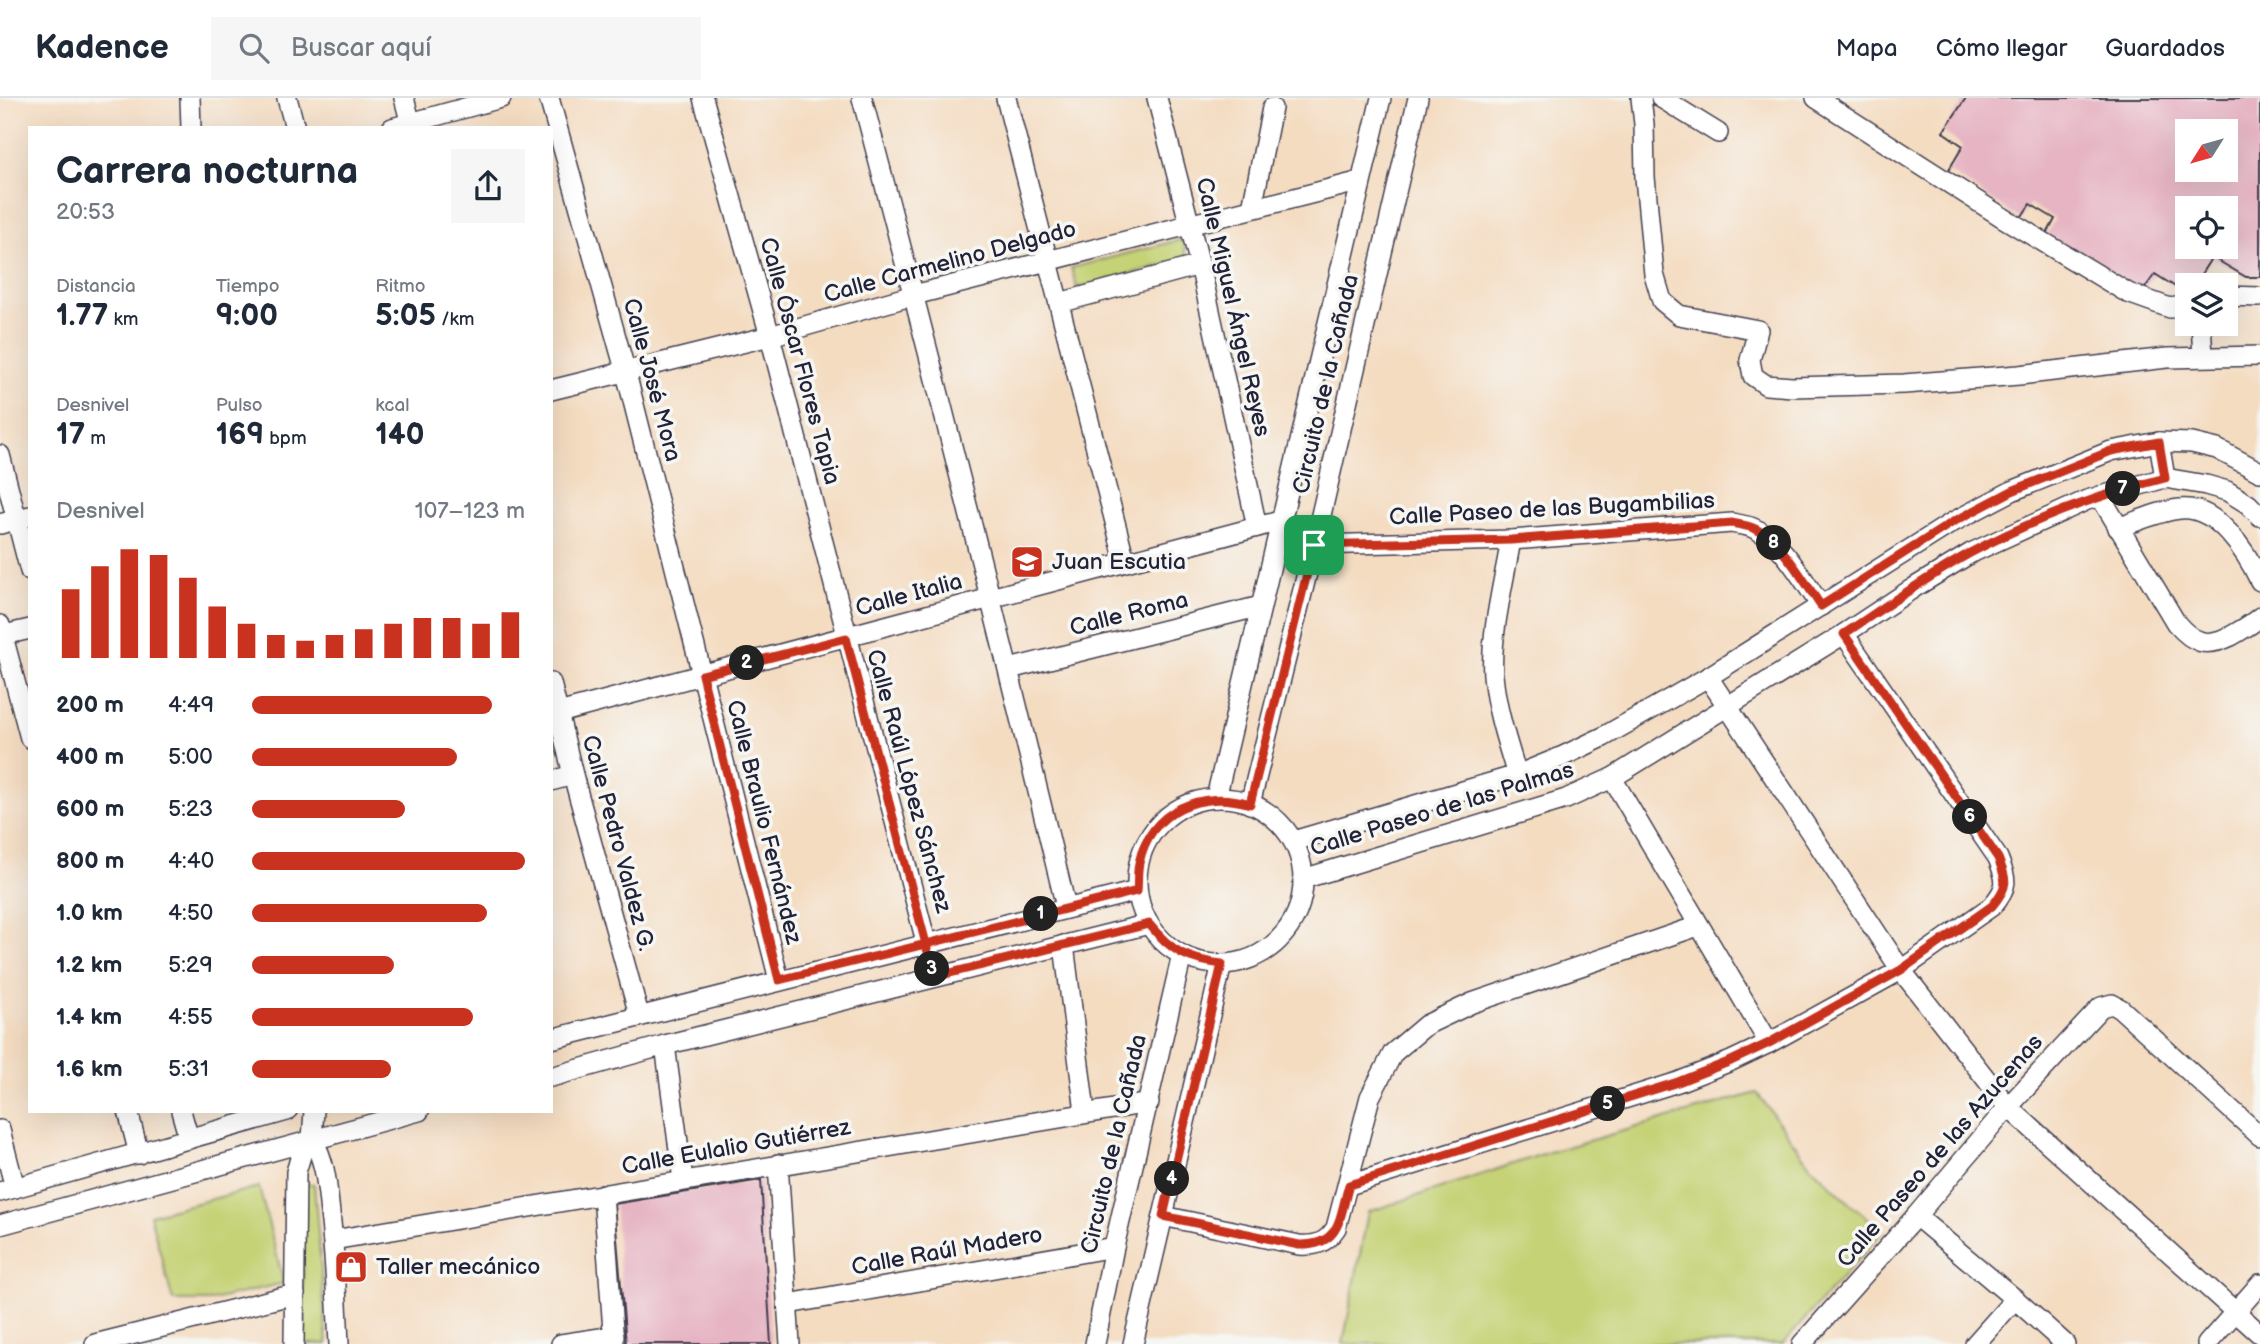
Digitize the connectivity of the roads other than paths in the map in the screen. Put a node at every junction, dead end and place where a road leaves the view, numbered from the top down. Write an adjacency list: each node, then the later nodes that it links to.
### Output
1 (190, 98): 16 (street)
2 (288, 98): 17 (street)
3 (404, 98): 18 (street)
4 (500, 98): 18 (street)
5 (549, 98): 34 (street, Calle José Mora)
6 (703, 98): 30 (street, Calle Óscar Flores Tapia)
7 (862, 98): 25 (street)
8 (1006, 98): 23 (street)
9 (1157, 98): 22 (street, Calle Miguel Ángel Reyes)
10 (1381, 98): 20 (street, Circuito de la Cañada)
11 (1418, 98): 47 (street, Circuito de la Cañada)
12 (1641, 98): 32 (street)
13 (1661, 98): 19 (street)
14 (1816, 98): 29 (street)
15 (1272, 108): 21 (street)
16 (191, 126)
17 (295, 126)
18 (405, 126)
19 (1718, 134)
20 (1361, 181): 21 (street, Calle Carmelino Delgado); 43 (street, Circuito de la Cañada)
21 (1252, 208): 22 (street, Calle Carmelino Delgado)
22 (1191, 225): 23 (street, Calle Carmelino Delgado); 24 (street, Calle Miguel Ángel Reyes)
23 (1048, 261): 25 (street, Calle Carmelino Delgado); 28 (street)
24 (1200, 265): 28 (street); 44 (street, Calle Miguel Ángel Reyes)
25 (914, 295): 30 (street, Calle Carmelino Delgado); 51 (street)
26 (2238, 296): 27 (street)
27 (2260, 297)
28 (1059, 303): 48 (street)
29 (2175, 307)
30 (770, 336): 34 (street, Calle Carmelino Delgado); 58 (street, Calle Óscar Flores Tapia)
31 (2201, 336): 32 (street)
32 (2203, 356): 33 (street)
33 (2260, 356)
34 (625, 373): 35 (street, Calle Carmelino Delgado); 60 (street, Calle José Mora)
35 (553, 390)
36 (2159, 442): 38 (street, Calle Paseo de las Palmas); 39 (street); 53 (street, Calle Paseo de las Palmas)
37 (0, 455): 42 (street)
38 (2260, 472)
39 (2165, 478): 40 (street, Calle Paseo de las Palmas); 41 (street, Calle Paseo de las Palmas)
40 (2100, 496): 45 (street); 57 (street, Calle Paseo de las Palmas)
41 (2260, 516)
42 (15, 520): 49 (street)
43 (1280, 521): 44 (street, Calle Italia); 52 (street, Circuito de la Cañada)
44 (1257, 527): 48 (street, Calle Italia)
45 (2118, 528): 50 (street); 54 (street)
46 (1511, 540): 47 (street, Calle Paseo de las Bugambilias); 53 (street, Calle Paseo de las Bugambilias); 66 (street)
47 (1314, 545): 70 (street, Circuito de la Cañada)
48 (1125, 561): 51 (street, Calle Italia)
49 (28, 564)
50 (2260, 581)
51 (990, 598): 58 (street, Calle Italia); 59 (street)
52 (1261, 606): 59 (street, Calle Roma); 69 (street, Circuito de la Cañada)
53 (1821, 606): 61 (street, Calle Paseo de las Palmas)
54 (2260, 617)
55 (28, 629): 56 (street)
56 (1, 632): 64 (street)
57 (1844, 634): 62 (street, Calle Paseo de las Palmas); 81 (street)
58 (846, 638): 60 (street, Calle Italia); 77 (street, Calle Raúl López Sánchez)
59 (1009, 669): 74 (street)
60 (702, 675): 63 (street, Calle Italia); 83 (street, Calle Braulio Fernández)
61 (1708, 677): 62 (street); 66 (street, Calle Paseo de las Palmas)
62 (1728, 707): 67 (street, Calle Paseo de las Palmas); 81 (street)
63 (555, 714): 65 (street, Calle Pedro Valdez G.)
64 (28, 731)
65 (573, 775): 68 (street); 84 (street, Calle Pedro Valdez G.)
66 (1517, 775): 71 (street, Calle Paseo de las Palmas)
67 (1612, 778): 72 (street, Calle Paseo de las Palmas); 76 (street)
68 (553, 780)
69 (1216, 798): 70 (street); 73 (street)
70 (1250, 804): 71 (street)
71 (1293, 841): 72 (street)
72 (1303, 879): 80 (street)
73 (1137, 891): 74 (street); 75 (street)
74 (1066, 908): 77 (street)
75 (1149, 924): 78 (street); 79 (street)
76 (1698, 926): 86 (street); 104 (street)
77 (926, 944): 82 (street, Calle Raúl López Sánchez); 83 (street)
78 (1064, 944): 82 (street); 91 (street)
79 (1182, 955): 80 (street); 89 (street, Circuito de la Cañada)
80 (1222, 964): 107 (street)
81 (1901, 970): 86 (street); 90 (street)
82 (934, 977): 87 (street)
83 (779, 980): 84 (street)
84 (639, 1015): 85 (street)
85 (553, 1037)
86 (1769, 1043): 104 (street)
87 (666, 1045): 88 (street); 103 (street)
88 (553, 1076)
89 (1149, 1103): 91 (street, Calle Eulalio Gutiérrez); 111 (street, Circuito de la Cañada)
90 (2008, 1107): 98 (street, Calle Paseo de las Azucenas); 108 (street, Calle Paseo de las Azucenas); 116 (street)
91 (1085, 1112): 102 (street, Calle Eulalio Gutiérrez)
92 (129, 1113): 101 (street)
93 (182, 1113): 99 (street)
94 (279, 1113): 99 (street)
95 (314, 1113): 100 (street)
96 (411, 1113): 100 (street)
97 (0, 1130): 105 (street)
98 (2260, 1136)
99 (189, 1139): 101 (street)
100 (312, 1139): 109 (street); 110 (street); 113 (street)
101 (139, 1154): 105 (street)
102 (778, 1164): 103 (street, Calle Eulalio Gutiérrez); 115 (street)
103 (683, 1180): 106 (street, Calle Eulalio Gutiérrez)
104 (1349, 1185): 107 (street)
105 (8, 1190)
106 (603, 1194): 110 (street, Calle Eulalio Gutiérrez); 118 (street)
107 (1163, 1216): 125 (street)
108 (1916, 1216): 114 (street); 126 (street, Calle Paseo de las Azucenas)
109 (0, 1225)
110 (333, 1240): 121 (street)
111 (1114, 1247): 115 (street, Calle Raúl Madero); 124 (street, Circuito de la Cañada)
112 (2260, 1284): 116 (street)
113 (295, 1294): 119 (street); 120 (street)
114 (2015, 1299): 127 (street); 128 (street)
115 (788, 1304): 123 (street)
116 (2235, 1313): 117 (street); 129 (street)
117 (2260, 1334)
118 (614, 1340): 122 (street)
119 (95, 1344)
120 (294, 1344)
121 (340, 1344)
122 (561, 1344)
123 (790, 1344)
124 (1095, 1344)
125 (1133, 1344)
126 (1802, 1344)
127 (1975, 1344)
128 (2066, 1344)
129 (2207, 1344)

